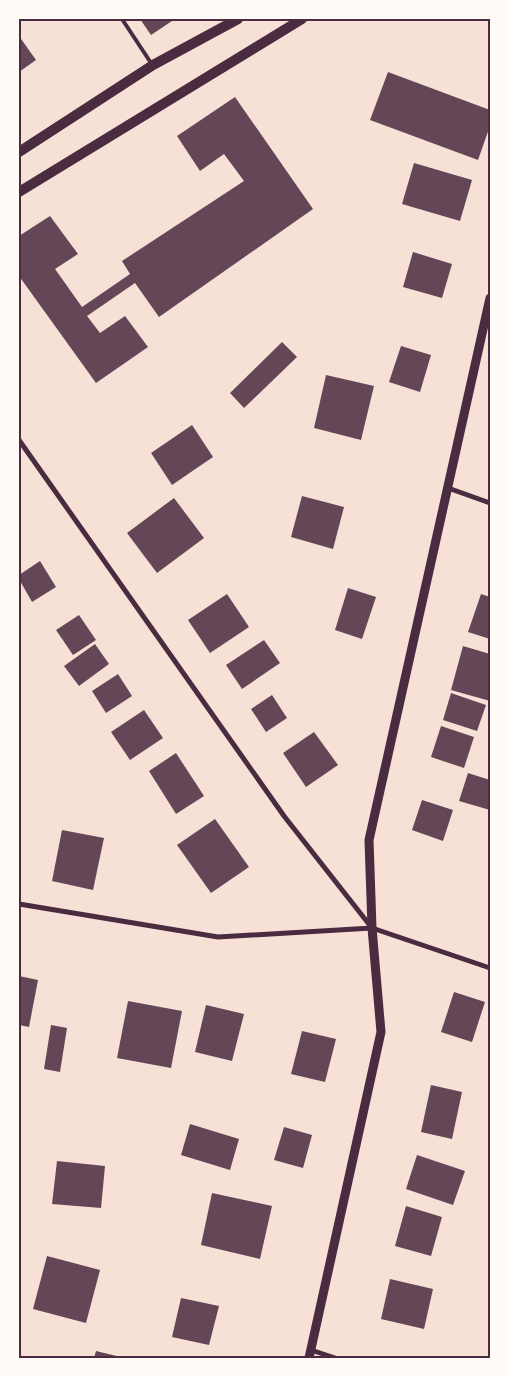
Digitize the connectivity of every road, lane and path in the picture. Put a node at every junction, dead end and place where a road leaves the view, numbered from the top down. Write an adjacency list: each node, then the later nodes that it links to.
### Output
1 (122, 19): 4 (lane)
2 (238, 19): 4 (main road)
3 (302, 19): 6 (main road)
4 (153, 65): 5 (main road)
5 (19, 152)
6 (19, 192)
7 (490, 298): 9 (street)
8 (19, 440): 12 (street)
9 (448, 488): 10 (street); 12 (street)
10 (490, 503)
11 (19, 904): 12 (street)
12 (372, 928): 13 (street); 14 (street)
13 (490, 968)
14 (310, 1354): 15 (street)
15 (335, 1358)

